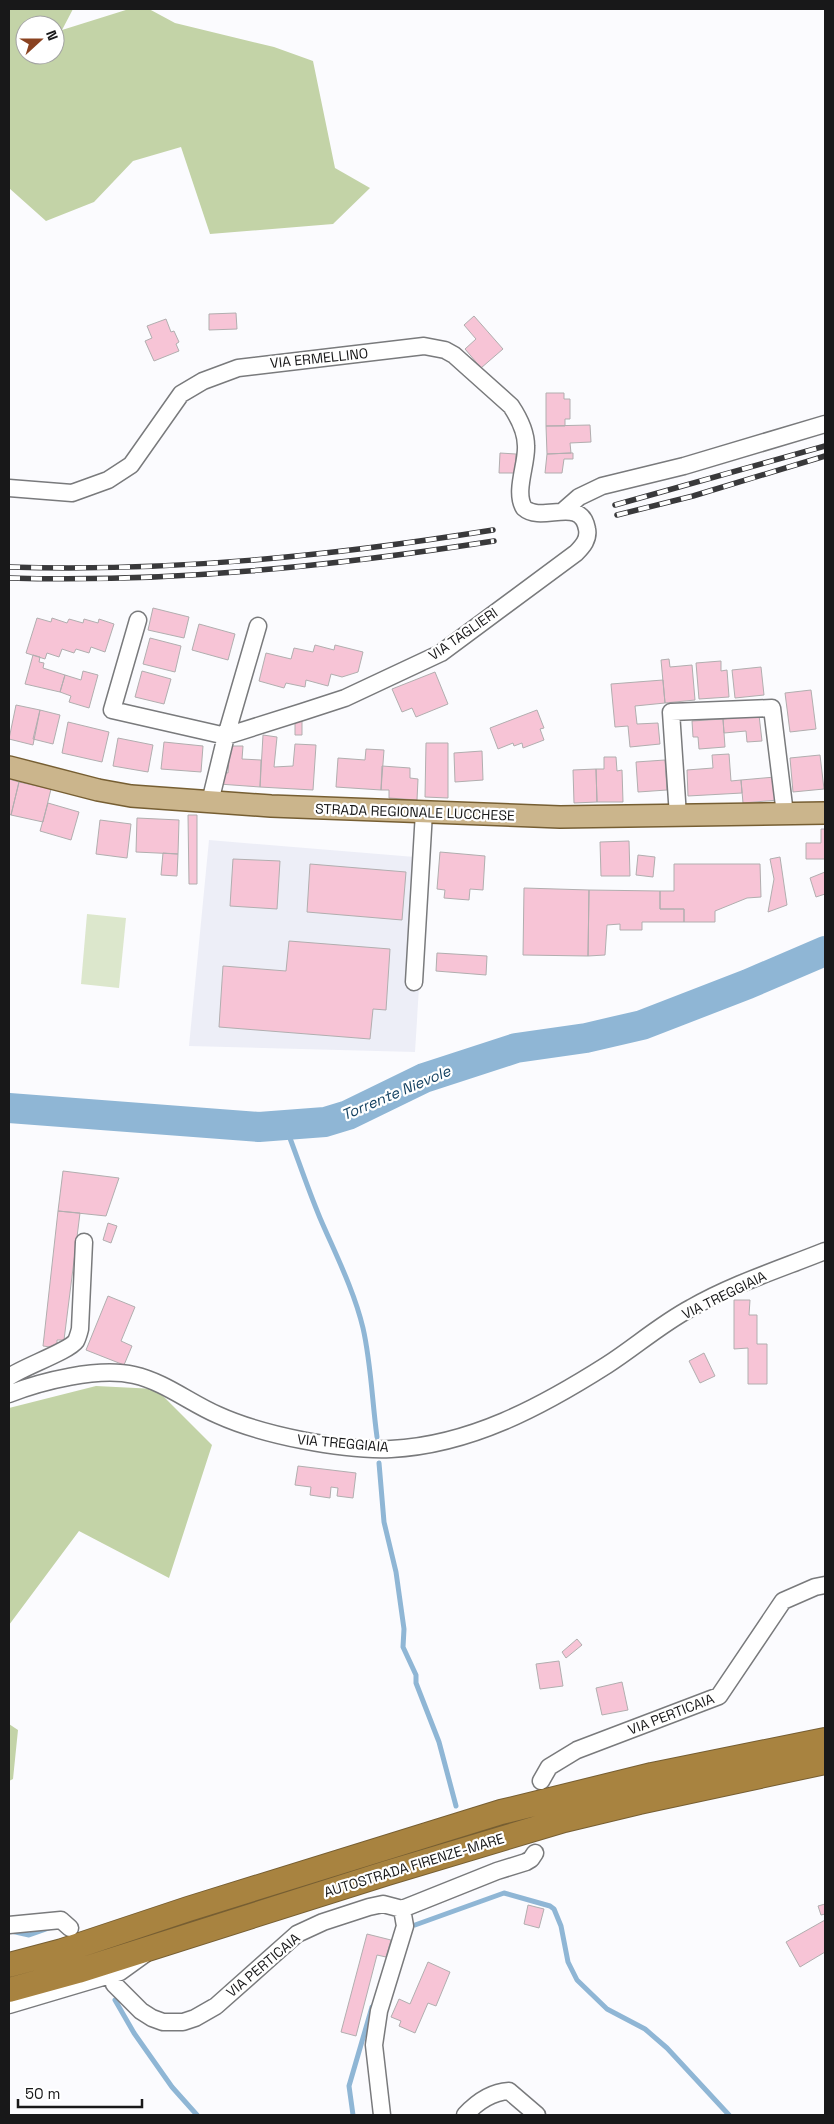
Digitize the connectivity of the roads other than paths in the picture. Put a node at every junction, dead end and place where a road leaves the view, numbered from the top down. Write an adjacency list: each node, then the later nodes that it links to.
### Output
1 (825, 424): 3 (street)
2 (9, 488): 3 (street, VIA ERMELLINO)
3 (563, 511): 6 (street, VIA TAGLIERI)
4 (138, 620): 6 (street)
5 (258, 626): 6 (street)
6 (226, 736): 8 (street)
7 (9, 767): 8 (main road, STRADA REGIONALE LUCCHESE)
8 (210, 802): 9 (main road, STRADA REGIONALE LUCCHESE)
9 (424, 812): 12 (main road, STRADA REGIONALE LUCCHESE); 13 (street)
10 (825, 813): 11 (main road, STRADA REGIONALE LUCCHESE)
11 (784, 814): 12 (main road, STRADA REGIONALE LUCCHESE); 12 (street)
12 (678, 816)
13 (414, 982)
14 (84, 1242): 16 (street)
15 (825, 1251): 17 (street, VIA TREGGIAIA)
16 (9, 1377)
17 (9, 1394)
18 (825, 1585): 21 (street, VIA PERTICAIA)
19 (825, 1740): 27 (highway, AUTOSTRADA FIRENZE-MARE)
20 (825, 1762): 26 (highway, AUTOSTRADA FIRENZE-MARE)
21 (541, 1781)
22 (535, 1853): 23 (street)
23 (402, 1909): 28 (street, VIA PERTICAIA); 31 (street)
24 (9, 1925): 25 (street)
25 (70, 1928)
26 (151, 1949): 29 (highway, AUTOSTRADA FIRENZE-MARE); 30 (street)
27 (9, 1965)
28 (114, 1984)
29 (9, 1990)
30 (9, 2005)
31 (382, 2115)
32 (465, 2115): 33 (street)
33 (537, 2115)

